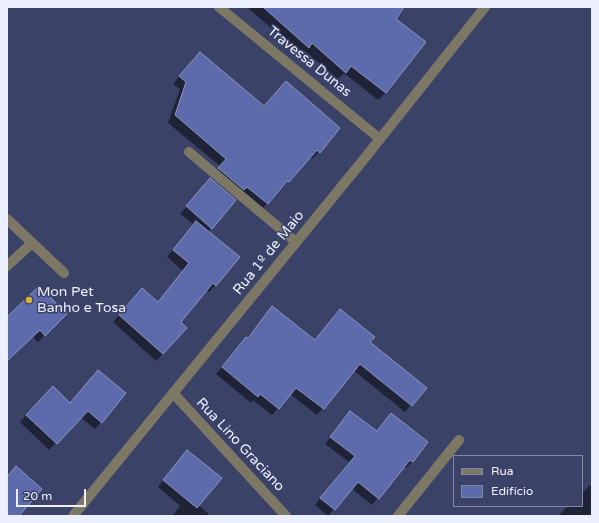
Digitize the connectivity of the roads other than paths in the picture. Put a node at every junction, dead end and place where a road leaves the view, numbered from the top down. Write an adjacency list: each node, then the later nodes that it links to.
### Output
1 (219, 7): 3 (street, Travessa Dunas)
2 (485, 7): 3 (street, Rua 1º de Maio)
3 (380, 139): 6 (street, Rua 1º de Maio)
4 (189, 152): 6 (street)
5 (7, 219): 7 (street)
6 (296, 242): 10 (street, Rua 1º de Maio)
7 (32, 243): 8 (street); 9 (street)
8 (7, 266)
9 (64, 273)
10 (173, 393): 12 (street, Rua 1º de Maio); 13 (street, Rua Lino Graciano)
11 (459, 440): 14 (street)
12 (73, 516)
13 (286, 516)
14 (398, 516)

